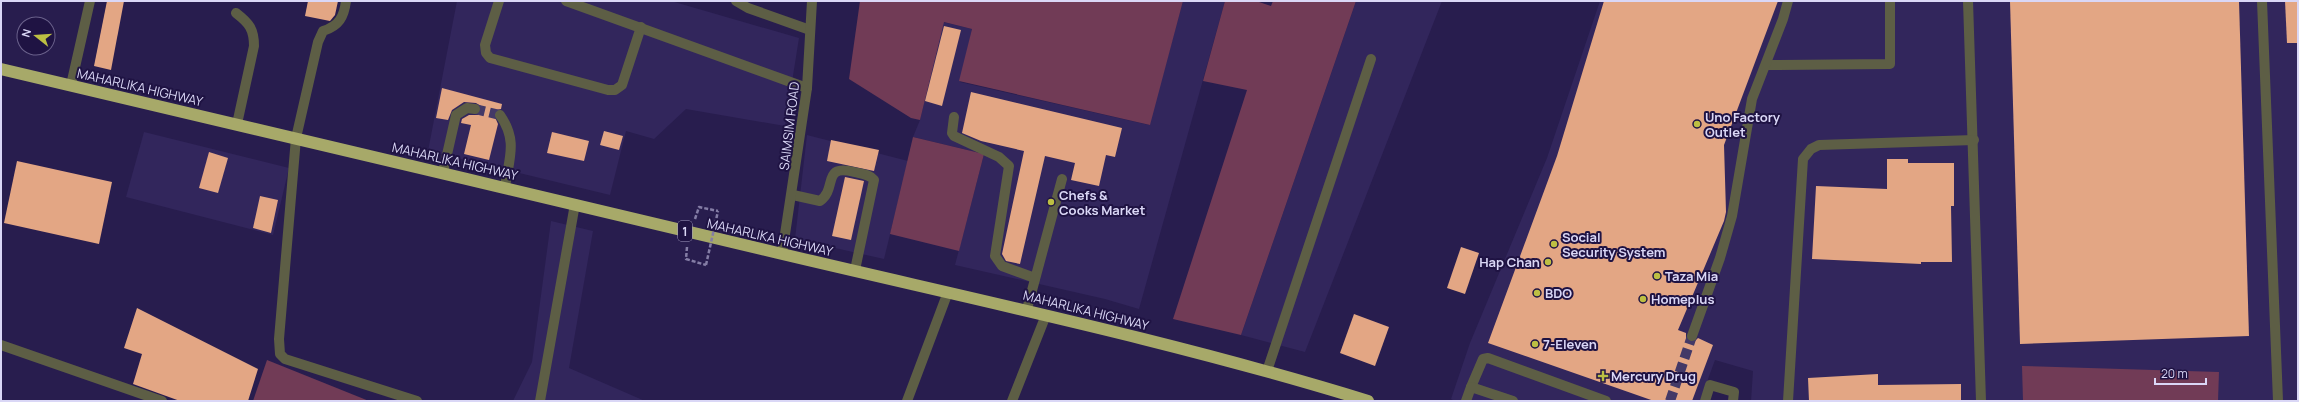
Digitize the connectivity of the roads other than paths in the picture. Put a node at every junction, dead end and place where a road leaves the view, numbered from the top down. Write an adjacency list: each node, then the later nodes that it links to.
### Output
1 (90, 1): 17 (street)
2 (346, 1): 23 (street)
3 (498, 1): 12 (street)
4 (566, 1): 12 (street)
5 (736, 1): 13 (street)
6 (812, 1): 13 (street, SAIMSIM ROAD)
7 (1788, 1): 15 (street)
8 (1890, 1): 15 (street)
9 (1968, 1): 24 (street)
10 (2262, 1): 53 (street)
11 (236, 14): 22 (street)
12 (641, 27): 18 (street)
13 (810, 30): 18 (street, SAIMSIM ROAD)
14 (1371, 59): 38 (street)
15 (1766, 65): 36 (street)
16 (1, 69): 17 (highway, MAHARLIKA HIGHWAY / 1)
17 (71, 85): 22 (highway, MAHARLIKA HIGHWAY / 1)
18 (807, 88): 28 (street, SAIMSIM ROAD)
19 (475, 109): 25 (street)
20 (500, 115): 27 (street)
21 (954, 117): 32 (street)
22 (237, 124): 23 (highway, MAHARLIKA HIGHWAY / 1)
23 (296, 138): 25 (highway, MAHARLIKA HIGHWAY / 1); 41 (street)
24 (1974, 140): 51 (street); 52 (street)
25 (443, 172): 27 (highway, MAHARLIKA HIGHWAY / 1)
26 (1062, 179): 32 (street)
27 (505, 187): 29 (highway, MAHARLIKA HIGHWAY / 1)
28 (793, 195): 30 (street, SAIMSIM ROAD); 31 (street)
29 (575, 204): 30 (highway, MAHARLIKA HIGHWAY / 1); 42 (street)
30 (782, 254): 31 (highway, MAHARLIKA HIGHWAY / 1)
31 (855, 270): 33 (highway, MAHARLIKA HIGHWAY / 1)
32 (1035, 278): 34 (street)
33 (948, 292): 34 (highway, MAHARLIKA HIGHWAY / 1); 43 (street)
34 (1027, 309): 35 (highway, MAHARLIKA HIGHWAY / 1)
35 (1046, 315): 38 (highway, MAHARLIKA HIGHWAY / 1); 44 (street)
36 (1692, 336)
37 (1, 345): 40 (street)
38 (1267, 371): 45 (highway, MAHARLIKA HIGHWAY / 1)
39 (1471, 387): 46 (street); 47 (street); 48 (street)
40 (162, 401)
41 (417, 401)
42 (540, 401)
43 (906, 401)
44 (1012, 401)
45 (1368, 401)
46 (1466, 401)
47 (1514, 401)
48 (1606, 401)
49 (1705, 401): 50 (street)
50 (1733, 401)
51 (1788, 401)
52 (1981, 401)
53 (2278, 401)

